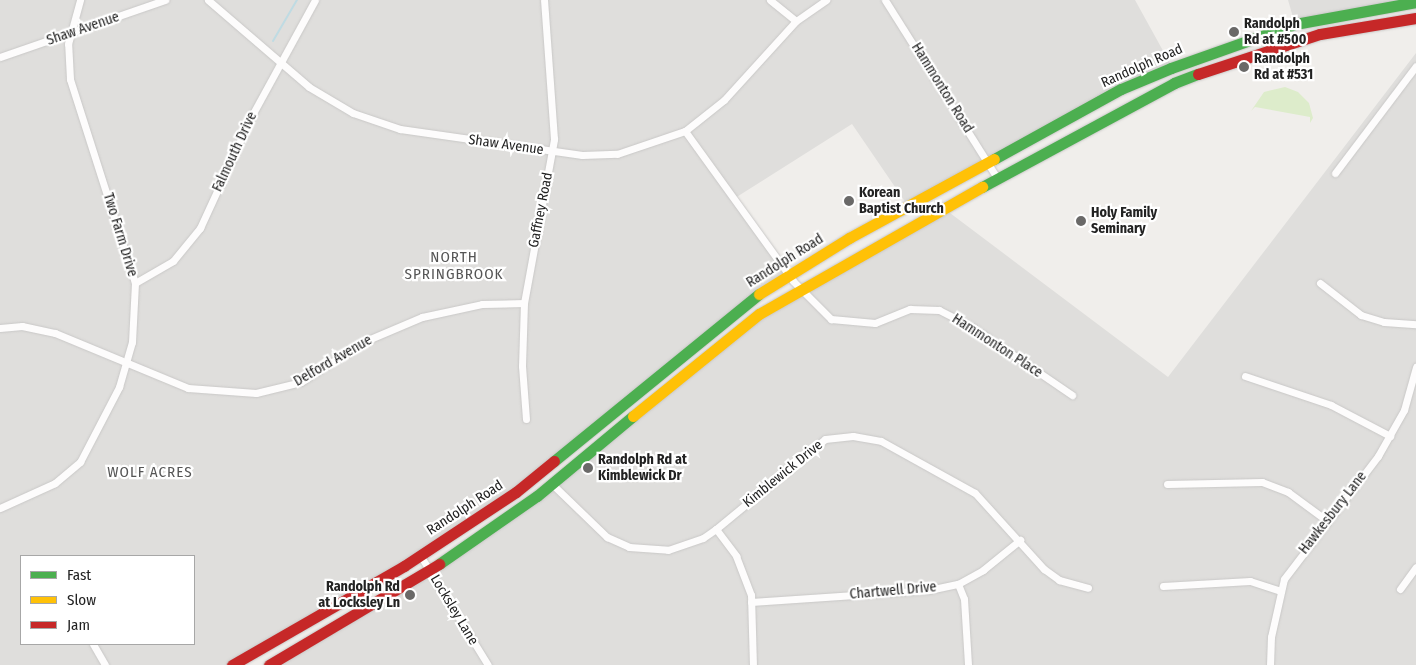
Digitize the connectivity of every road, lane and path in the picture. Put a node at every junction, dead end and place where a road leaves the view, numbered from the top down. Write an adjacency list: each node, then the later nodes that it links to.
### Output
1 (80, 0): 12 (street, Two Farm Drive)
2 (165, 0): 12 (street, Shaw Avenue)
3 (208, 0): 14 (street, Shaw Avenue)
4 (315, 0): 14 (street, Falmouth Drive)
5 (544, 0): 17 (street, Gaffney Road)
6 (770, 0): 11 (street)
7 (826, 0): 11 (street, Shaw Avenue)
8 (885, 0): 18 (street, Hammonton Road)
9 (1416, 2): 18 (main road, Randolph Road)
10 (1416, 18): 20 (main road, Randolph Road)
11 (796, 21): 16 (street, Shaw Avenue)
12 (72, 32): 13 (street, Shaw Avenue); 22 (street, Two Farm Drive)
13 (0, 57)
14 (280, 62): 17 (street, Shaw Avenue); 22 (street, Falmouth Drive)
15 (1416, 66): 19 (street)
16 (685, 132): 17 (street, Shaw Avenue); 21 (street, Hammonton Place)
17 (552, 152): 25 (street, Gaffney Road)
18 (990, 163): 20 (street, Hammonton Road); 21 (main road, Randolph Road)
19 (1335, 173)
20 (997, 178): 24 (main road, Randolph Road)
21 (788, 275): 24 (street, Hammonton Place); 40 (main road, Randolph Road)
22 (135, 283): 28 (street, Two Farm Drive)
23 (1320, 283): 26 (street)
24 (801, 290): 31 (street, Hammonton Place); 34 (main road, Randolph Road)
25 (524, 304): 28 (street, Delford Avenue); 32 (street, Gaffney Road)
26 (1416, 324)
27 (0, 328): 28 (street, Delford Avenue)
28 (127, 365): 36 (street, Two Farm Drive)
29 (1416, 367): 33 (street, Hawkesbury Lane)
30 (1245, 376): 33 (street)
31 (1072, 395)
32 (526, 419)
33 (1390, 436): 37 (street, Hawkesbury Lane)
34 (551, 483): 38 (street, Kimblewick Drive); 42 (main road, Randolph Road)
35 (1167, 484): 37 (street)
36 (0, 508)
37 (1326, 520): 47 (street, Hawkesbury Lane)
38 (716, 529): 39 (street, Kimblewick Drive); 48 (street)
39 (1020, 540): 43 (street, Chartwell Drive); 45 (street, Kimblewick Drive)
40 (420, 555): 42 (street, Locksley Lane); 51 (main road, Randolph Road)
41 (1416, 567): 46 (street)
42 (430, 570): 52 (main road, Randolph Road); 53 (street, Locksley Lane)
43 (958, 584): 48 (street, Chartwell Drive); 55 (street)
44 (1163, 586): 47 (street)
45 (1088, 588)
46 (1400, 589)
47 (1280, 591): 56 (street, Hawkesbury Lane)
48 (751, 602): 54 (street)
49 (94, 645): 50 (street)
50 (105, 665)
51 (232, 665)
52 (270, 665)
53 (488, 665)
54 (754, 665)
55 (968, 665)
56 (1270, 665)

